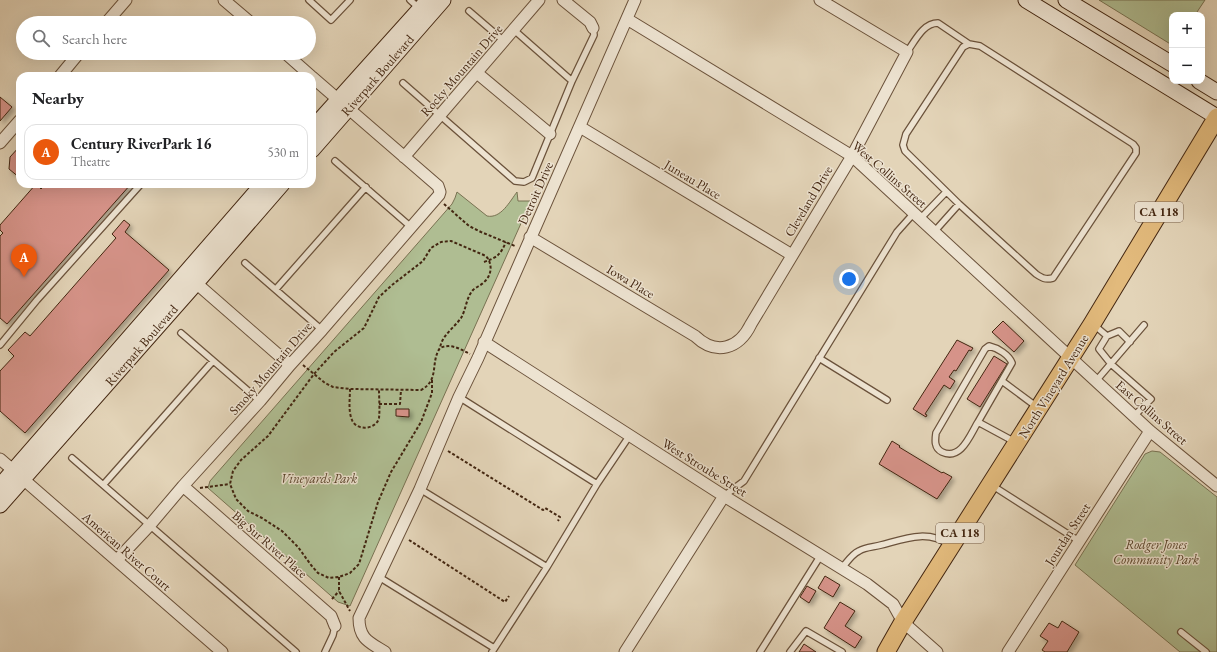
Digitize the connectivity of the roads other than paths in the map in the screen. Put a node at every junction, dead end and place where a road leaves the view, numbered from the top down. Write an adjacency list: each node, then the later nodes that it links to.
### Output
1 (126, 0): 14 (street)
2 (309, 0): 3 (lane)
3 (350, 0)
4 (443, 0): 33 (street, Riverpark Boulevard)
5 (539, 0): 18 (street, Rocky Mountain Drive)
6 (563, 0): 17 (street)
7 (635, 0): 16 (street, Detroit Drive)
8 (820, 0): 21 (street)
9 (1026, 0): 35 (street)
10 (1066, 0): 24 (street)
11 (230, 2): 15 (street)
12 (419, 3): 33 (street, Riverpark Boulevard)
13 (469, 11): 19 (lane)
14 (112, 16)
15 (244, 16)
16 (627, 19): 38 (street, Detroit Drive); 42 (street, West Collins Street)
17 (593, 28): 29 (lane)
18 (514, 30): 19 (street, Rocky Mountain Drive); 29 (lane)
19 (505, 41): 27 (street, Rocky Mountain Drive)
20 (969, 44): 21 (lane); 49 (lane); 50 (lane)
21 (907, 52): 42 (street, Cleveland Drive)
22 (73, 60): 25 (street)
23 (292, 60): 26 (street)
24 (1169, 62)
25 (63, 72)
26 (305, 72)
27 (477, 73): 34 (street, Rocky Mountain Drive); 39 (street)
28 (316, 81): 33 (street)
29 (572, 81): 39 (lane)
30 (403, 83): 34 (lane)
31 (1204, 84): 32 (street)
32 (1217, 92)
33 (343, 104): 37 (street, Riverpark Boulevard); 41 (street, Riverpark Boulevard); 43 (street)
34 (441, 116): 39 (lane); 43 (street, Rocky Mountain Drive)
35 (1217, 117): 59 (main road, North Vineyard Avenue / CA 118)
36 (16, 125): 40 (street)
37 (316, 126)
38 (580, 127): 54 (street, Detroit Drive); 55 (street, Juneau Place)
39 (550, 134)
40 (0, 143)
41 (316, 144)
42 (852, 156): 51 (street, West Collins Street); 55 (street, Cleveland Drive)
43 (404, 157): 52 (street, Smoky Mountain Drive)
44 (335, 161): 48 (lane)
45 (137, 188): 66 (lane)
46 (260, 188): 86 (street, Riverpark Boulevard)
47 (279, 188): 57 (street, Riverpark Boulevard)
48 (366, 188): 52 (lane); 58 (lane)
49 (946, 192): 50 (lane); 51 (lane)
50 (959, 204): 53 (lane)
51 (917, 216): 53 (street, West Collins Street); 69 (lane)
52 (411, 227): 61 (street, Smoky Mountain Drive)
53 (934, 232): 68 (street, West Collins Street)
54 (530, 237): 64 (street, Detroit Drive); 67 (street, Iowa Place)
55 (792, 255): 67 (street, Cleveland Drive)
56 (244, 263): 58 (lane)
57 (196, 283): 71 (street); 86 (street, Riverpark Boulevard)
58 (276, 289): 61 (lane)
59 (1092, 324): 63 (lane); 68 (main road, North Vineyard Avenue / CA 118)
60 (1144, 325): 65 (lane)
61 (322, 330): 71 (street, Smoky Mountain Drive)
62 (181, 333): 70 (lane)
63 (1107, 336): 65 (lane); 72 (lane)
64 (484, 342): 75 (street, Detroit Drive); 82 (street, West Stroube Street)
65 (1130, 342): 72 (lane)
66 (0, 344)
67 (718, 348)
68 (1070, 357): 74 (street, East Collins Street); 78 (main road, North Vineyard Avenue / CA 118)
69 (819, 358): 76 (lane); 94 (lane)
70 (213, 360): 77 (lane); 87 (lane)
71 (293, 362): 77 (street, Smoky Mountain Drive)
72 (1111, 364): 74 (lane); 79 (lane)
73 (1002, 381): 78 (lane); 80 (lane); 80 (lane)
74 (1096, 381): 79 (street, East Collins Street)
75 (459, 397): 88 (lane); 93 (street, Detroit Drive)
76 (887, 400)
77 (260, 401): 91 (street, Smoky Mountain Drive)
78 (1038, 408): 83 (main road, North Vineyard Avenue / CA 118)
79 (1134, 416): 81 (street, East Collins Street)
80 (978, 422): 83 (lane)
81 (1150, 431): 92 (street, East Collins Street); 97 (street, Jourdan Street)
82 (630, 435): 88 (lane); 94 (street, West Stroube Street)
83 (1017, 443): 89 (main road, North Vineyard Avenue / CA 118)
84 (72, 458): 87 (lane)
85 (0, 459): 86 (street, American River Court)
86 (18, 475): 90 (street, Riverpark Boulevard); 95 (street, Riverpark Boulevard); 100 (street, American River Court)
87 (104, 484): 96 (lane)
88 (597, 484): 101 (lane)
89 (991, 484): 97 (lane); 98 (main road, North Vineyard Avenue / CA 118)
90 (0, 486)
91 (183, 486): 96 (street, Smoky Mountain Drive); 105 (street, Big Sur River Place)
92 (1217, 486)
93 (420, 489): 101 (lane); 103 (street, Detroit Drive)
94 (724, 496): 99 (street, West Stroube Street); 112 (street)
95 (0, 505)
96 (150, 525): 100 (street, Smoky Mountain Drive); 109 (lane)
97 (1079, 541): 118 (street, Jourdan Street)
98 (951, 547): 102 (lane); 104 (main road, North Vineyard Avenue / CA 118)
99 (821, 555): 102 (street, West Stroube Street); 113 (lane)
100 (117, 560): 108 (street, American River Court)
101 (546, 567): 107 (lane)
102 (842, 568): 104 (street, West Stroube Street)
103 (379, 577): 107 (lane); 111 (street, Detroit Drive)
104 (903, 622): 116 (main road, North Vineyard Avenue / CA 118); 117 (street, West Stroube Street)
105 (335, 626): 110 (lane)
106 (1181, 632): 119 (lane)
107 (493, 650)
108 (222, 652)
109 (296, 652)
110 (325, 652)
111 (386, 652)
112 (625, 652)
113 (760, 652)
114 (790, 652): 115 (lane)
115 (842, 652)
116 (886, 652)
117 (937, 652)
118 (1008, 652)
119 (1206, 652)

